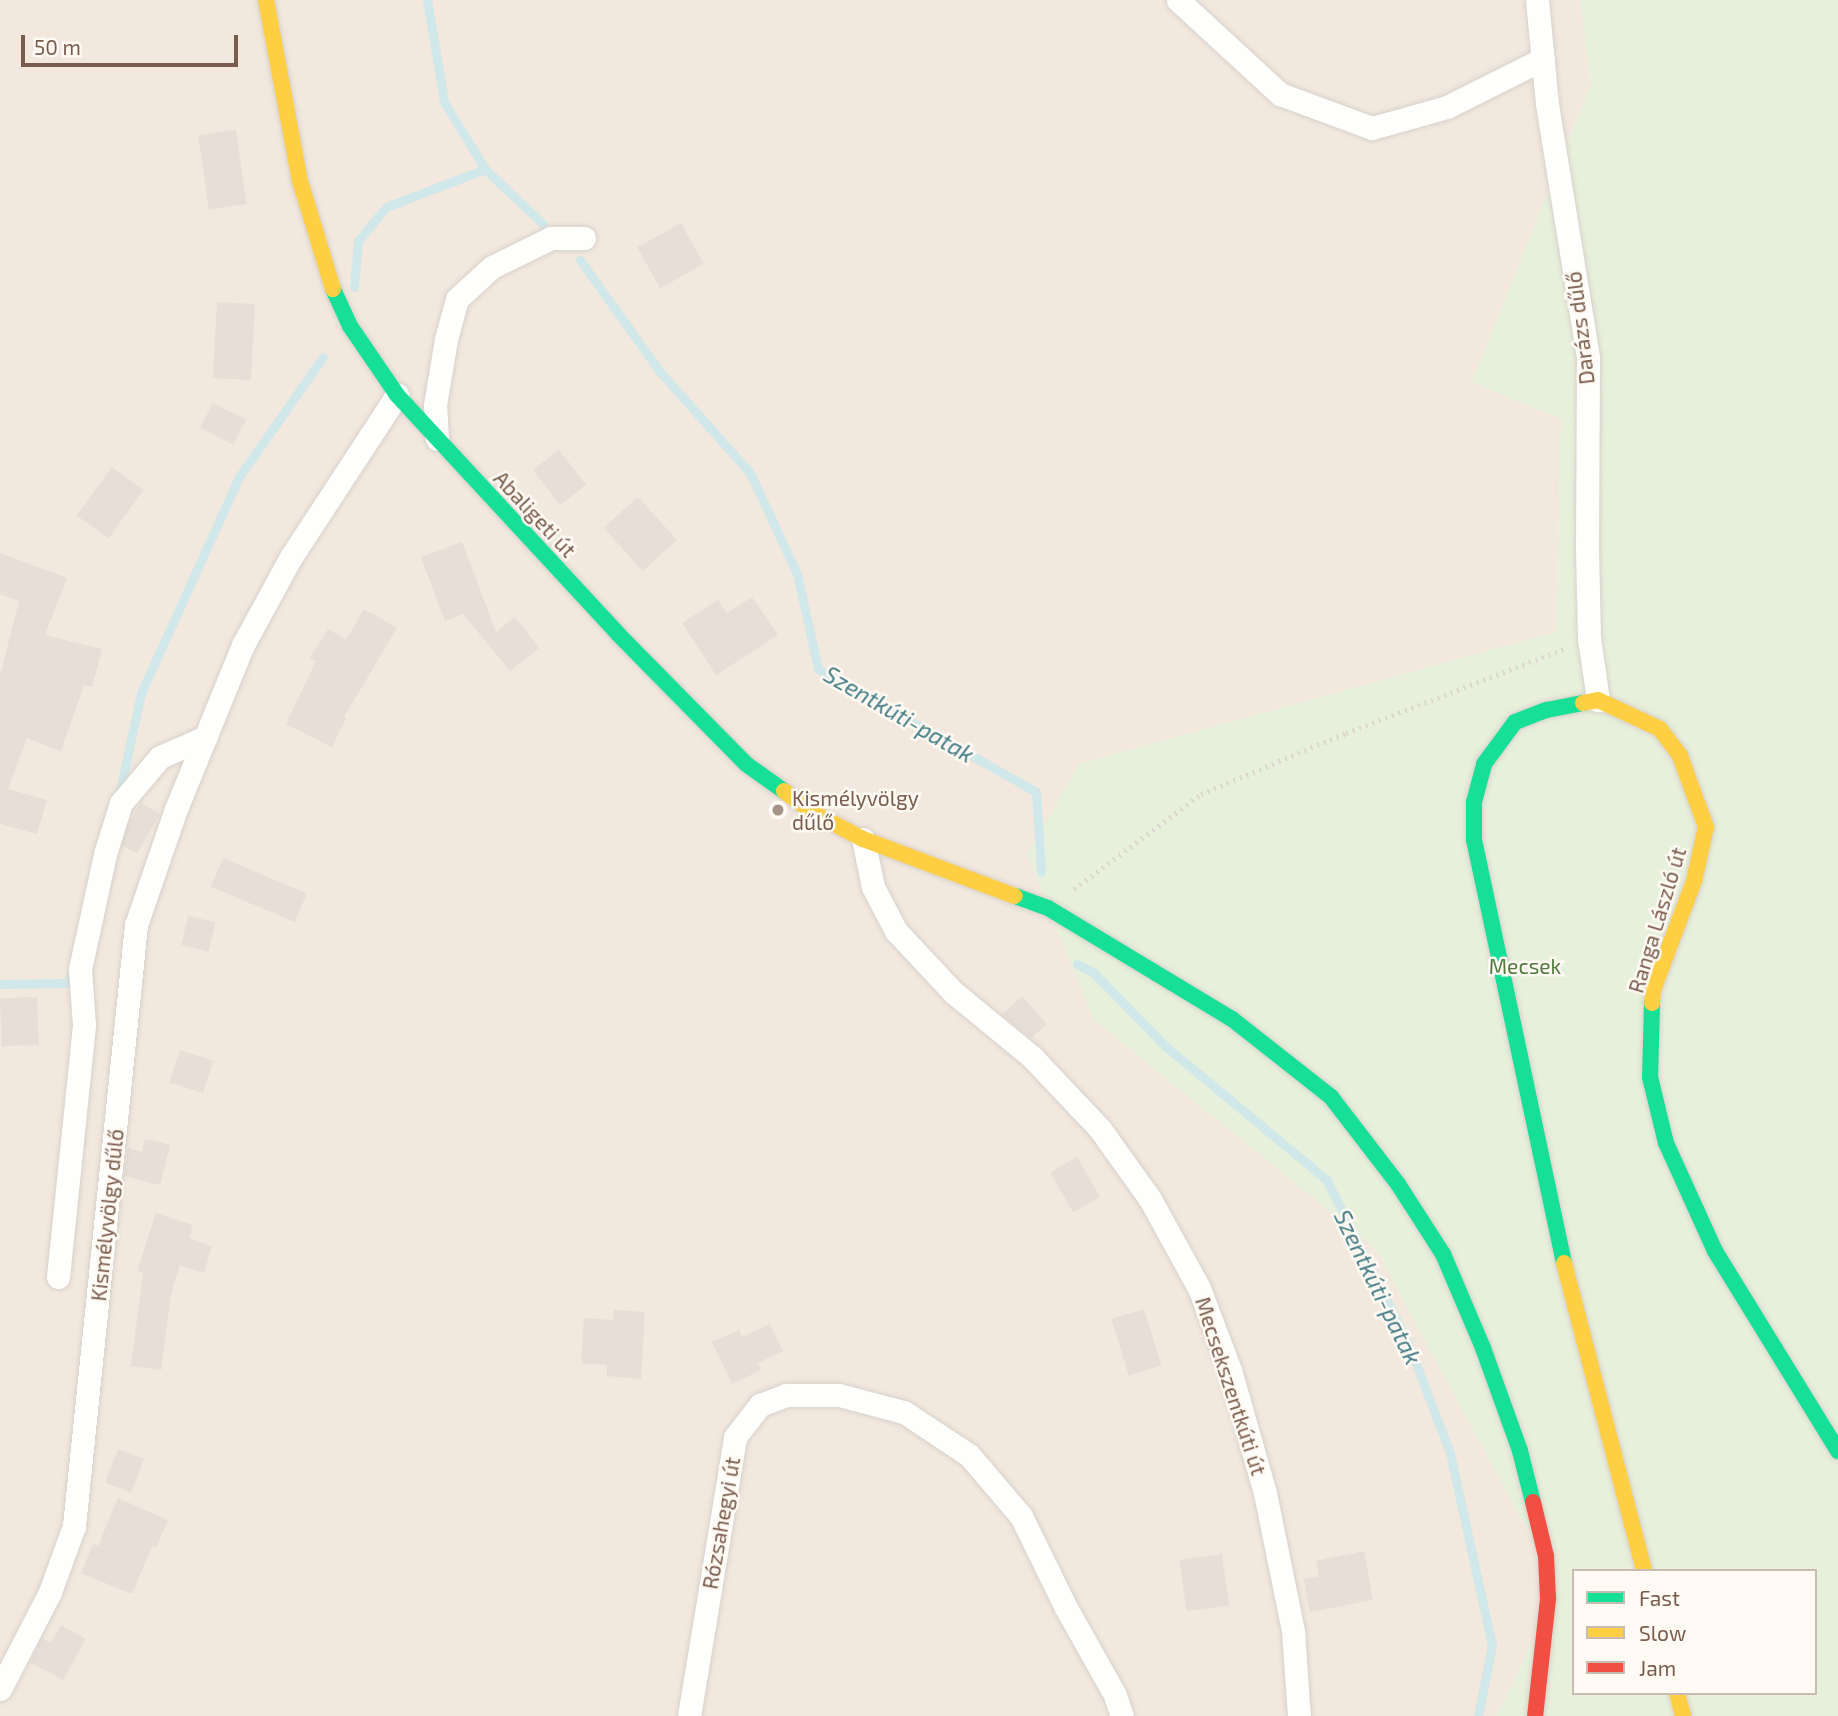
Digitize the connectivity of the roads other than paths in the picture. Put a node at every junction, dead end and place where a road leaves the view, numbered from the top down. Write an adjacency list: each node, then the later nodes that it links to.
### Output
1 (266, 0): 6 (main road, Abaligeti út)
2 (1178, 0): 4 (street)
3 (1537, 0): 4 (street, Darázs dűlő)
4 (1543, 59): 8 (street, Darázs dűlő)
5 (584, 238): 7 (street)
6 (397, 395): 7 (main road, Abaligeti út); 9 (street, Kismélyvölgy dűlő)
7 (437, 439): 10 (main road, Abaligeti út)
8 (1598, 700): 12 (main road, Ranga László út); 13 (main road)
9 (206, 737): 11 (street, Kismélyvölgy dűlő); 14 (street, Kismélyvölgy dűlő)
10 (863, 839): 18 (street, Mecsekszentkúti út); 19 (main road, Abaligeti út)
11 (58, 1277)
12 (1838, 1451)
13 (1643, 1569)
14 (0, 1689)
15 (1678, 1695): 20 (main road)
16 (689, 1716): 17 (street, Rózsahegyi út)
17 (1122, 1716)
18 (1299, 1716)
19 (1535, 1716)
20 (1684, 1716)

